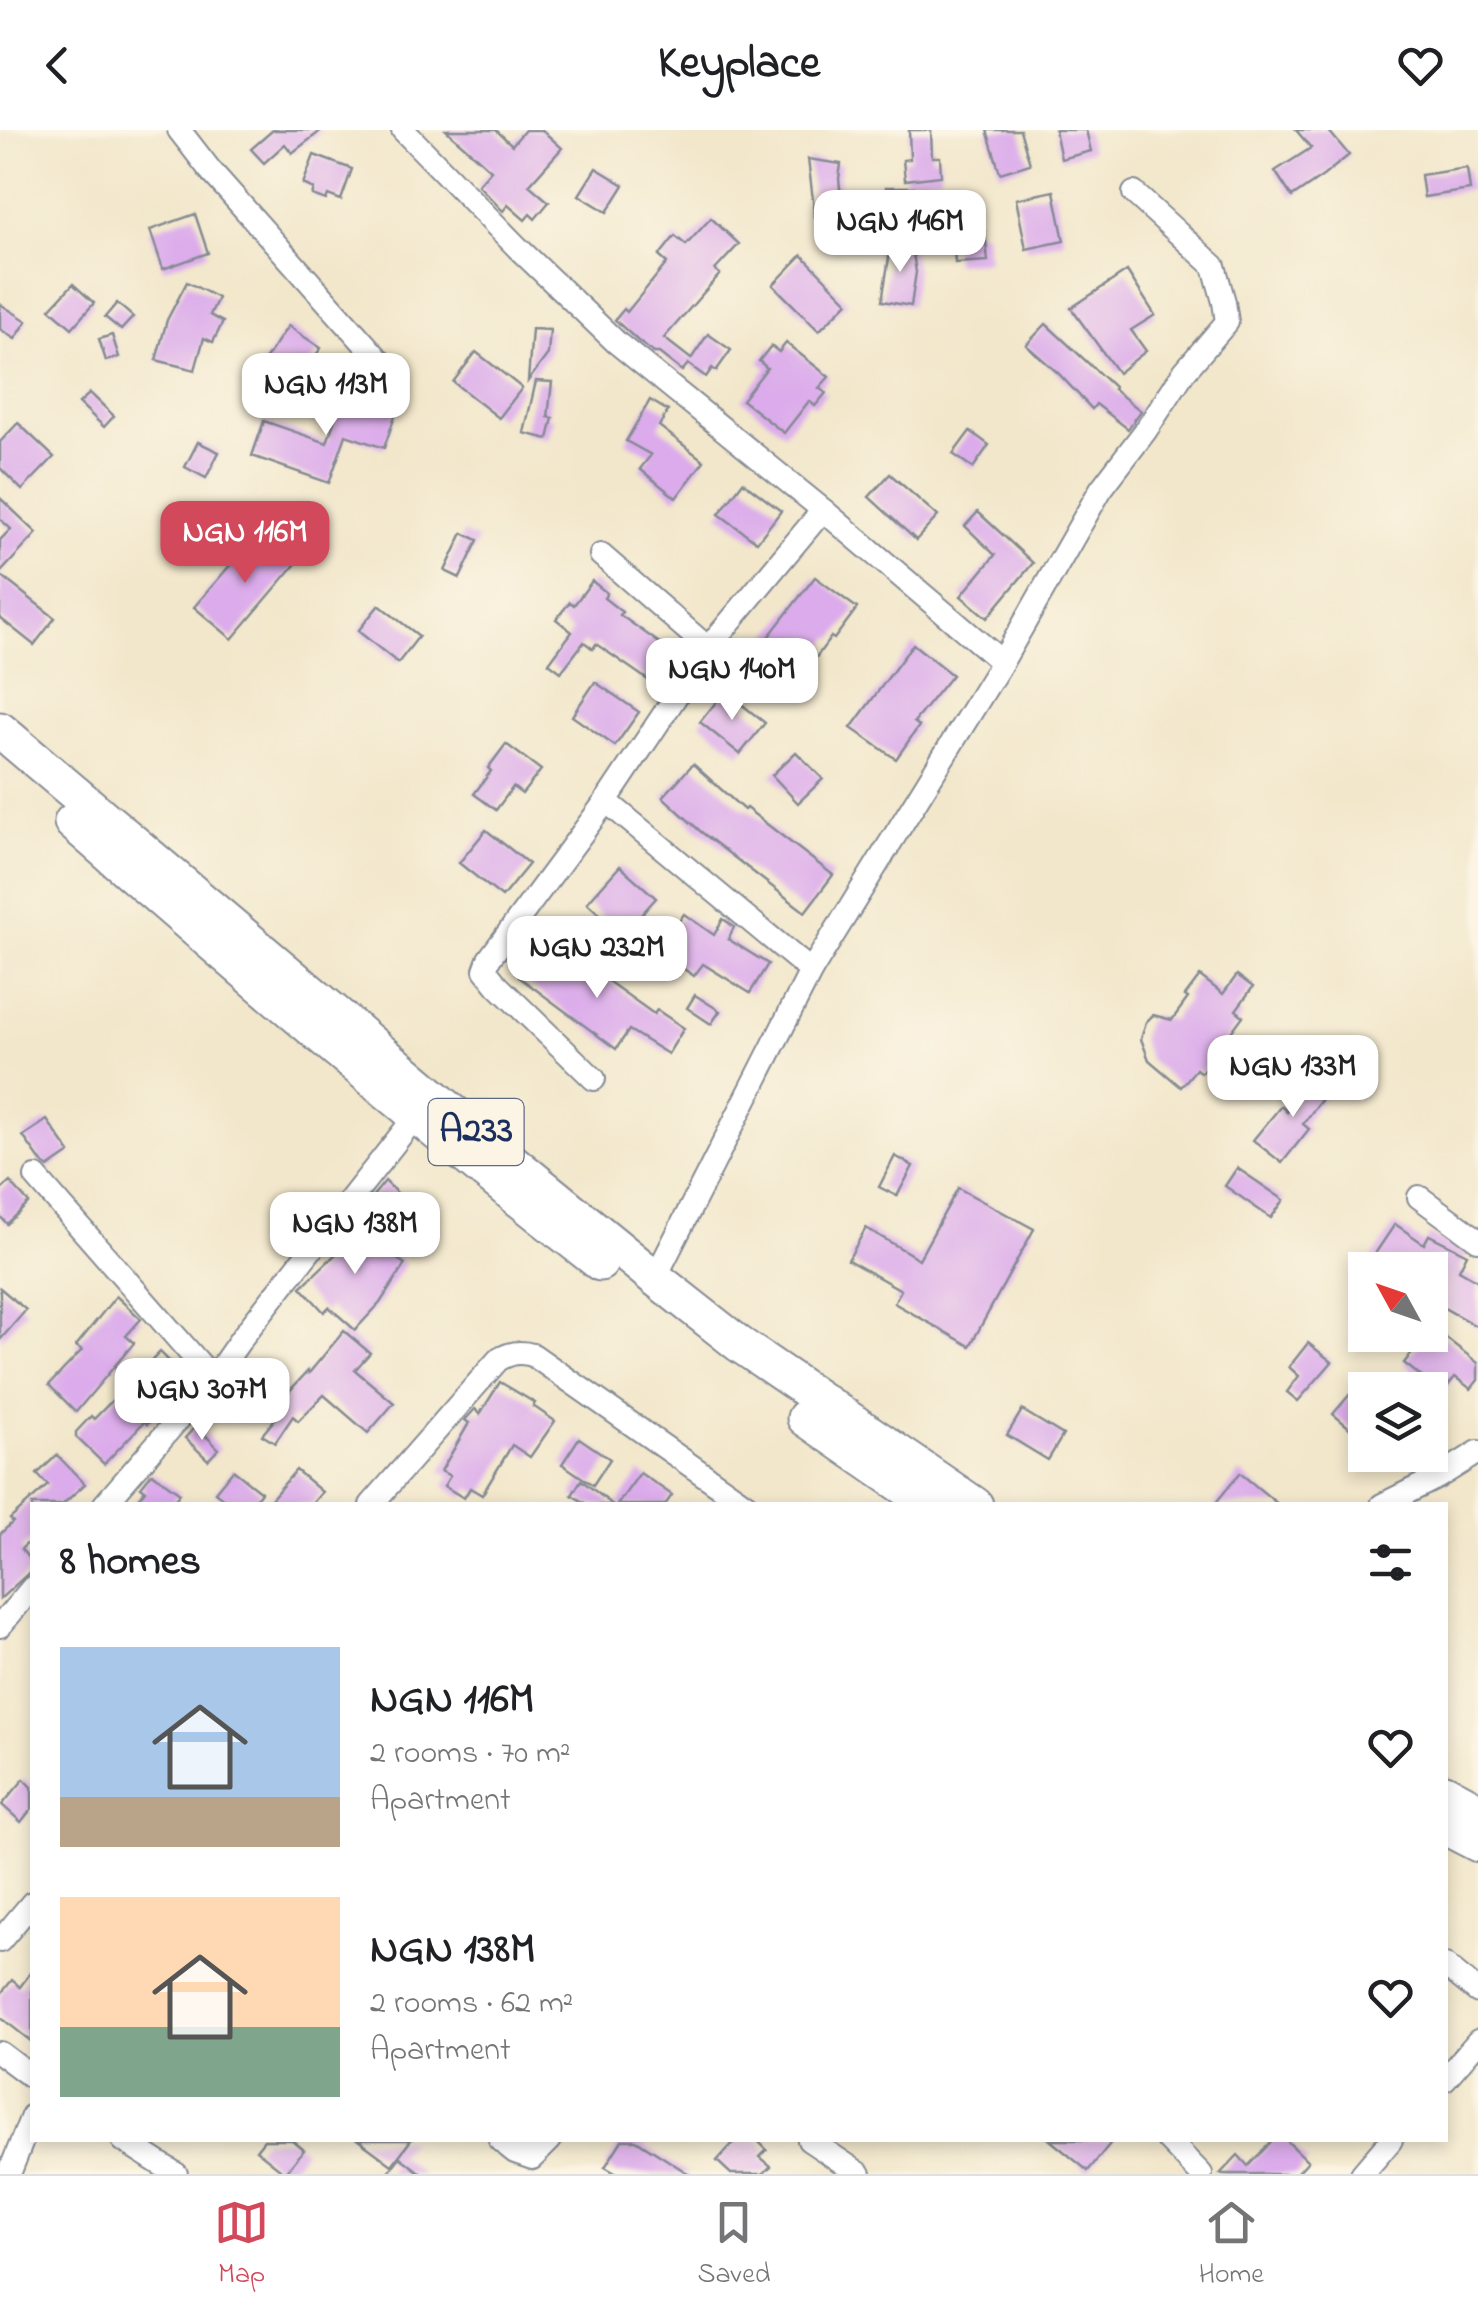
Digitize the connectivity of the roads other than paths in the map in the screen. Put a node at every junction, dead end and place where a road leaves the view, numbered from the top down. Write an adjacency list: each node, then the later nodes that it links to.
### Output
1 (179, 130): 4 (street)
2 (404, 130): 5 (street)
3 (1134, 193): 8 (street)
4 (387, 369)
5 (823, 510): 7 (street); 8 (street)
6 (601, 555): 7 (street)
7 (708, 648): 11 (street)
8 (1002, 662): 12 (street)
9 (0, 730): 18 (highway, A233)
10 (0, 758): 14 (highway, A233)
11 (606, 802): 12 (street); 13 (street)
12 (811, 971): 18 (street)
13 (594, 1079)
14 (416, 1116): 19 (street); 24 (highway, A233)
15 (36, 1177): 19 (street)
16 (1419, 1198): 17 (street)
17 (1478, 1240)
18 (655, 1278): 25 (highway, A233)
19 (213, 1378): 21 (street)
20 (1478, 1452): 26 (street)
21 (107, 1502)
22 (379, 1502): 23 (street)
23 (743, 1502)
24 (926, 1502)
25 (971, 1502)
26 (1388, 1502)
27 (30, 1590): 28 (street)
28 (0, 1626)
29 (1448, 1794): 30 (highway)
30 (1478, 1810)
31 (1448, 1829): 32 (highway)
32 (1478, 1844)
33 (30, 1905): 34 (street)
34 (0, 1941)
35 (1448, 1967): 36 (street)
36 (1478, 1992)
37 (1478, 2041): 40 (street)
38 (0, 2053): 39 (street)
39 (30, 2076)
40 (1448, 2076)
41 (30, 2121): 48 (street)
42 (126, 2142): 49 (street)
43 (548, 2142): 47 (street)
44 (812, 2142): 51 (street)
45 (1170, 2142): 52 (street)
46 (1389, 2142): 53 (street)
47 (508, 2146): 50 (street)
48 (9, 2174)
49 (176, 2174)
50 (524, 2174)
51 (860, 2174)
52 (1201, 2174)
53 (1362, 2174)

